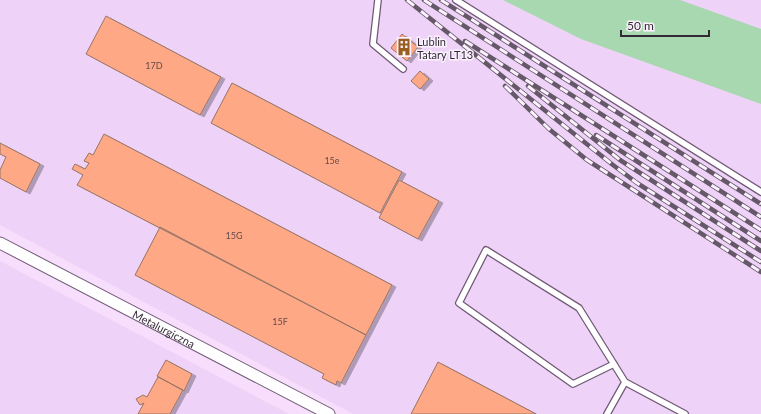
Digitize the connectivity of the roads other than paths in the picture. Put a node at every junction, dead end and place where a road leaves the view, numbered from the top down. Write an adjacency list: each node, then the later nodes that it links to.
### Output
1 (378, 0): 3 (lane)
2 (456, 0): 4 (lane)
3 (403, 69)
4 (761, 192)
5 (0, 242): 8 (street, Metalurgiczna)
6 (614, 364): 6 (lane); 7 (lane)
7 (625, 382): 9 (lane); 10 (lane)
8 (329, 414)
9 (607, 414)
10 (685, 414)

